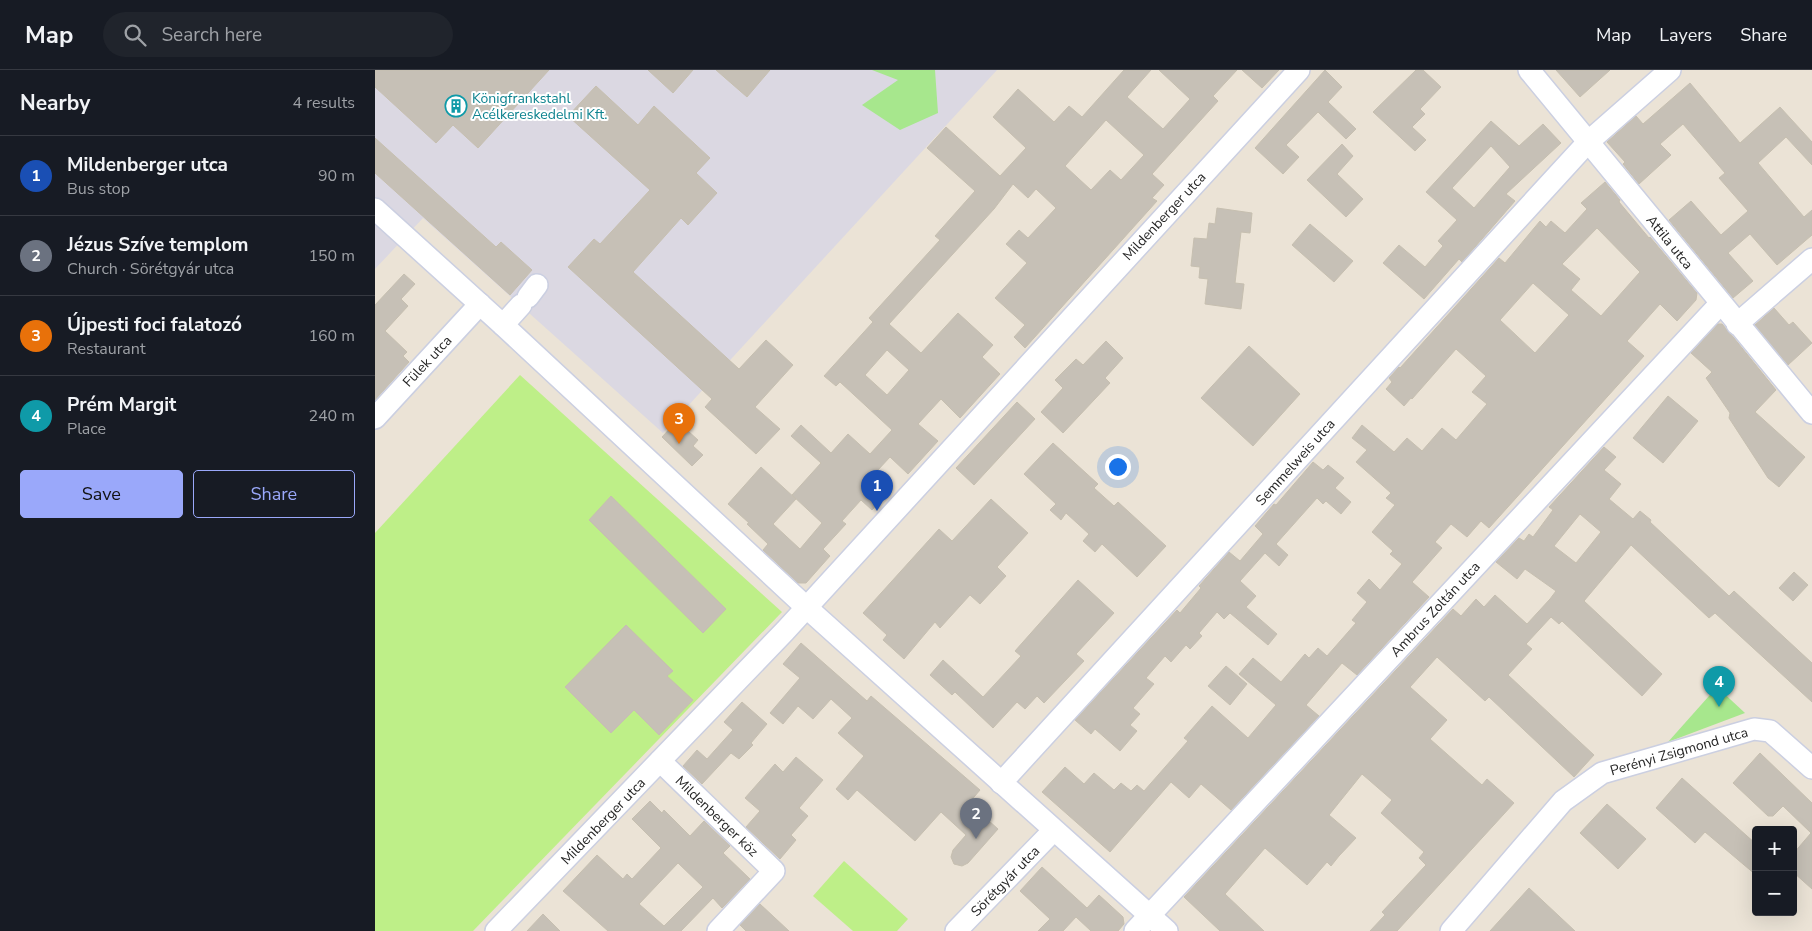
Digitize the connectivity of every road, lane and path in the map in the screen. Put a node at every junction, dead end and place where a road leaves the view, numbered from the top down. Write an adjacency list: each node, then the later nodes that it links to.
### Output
1 (1299, 70): 14 (street, Mildenberger utca)
2 (1529, 70): 4 (street, Attila utca)
3 (1670, 70): 4 (street, Semmelweis utca)
4 (1588, 142): 9 (street, Attila utca); 17 (street, Semmelweis utca)
5 (375, 209): 8 (street)
6 (1812, 259): 10 (street)
7 (529, 296): 11 (street)
8 (480, 304): 11 (street); 13 (street, Fülek utca)
9 (1721, 304): 10 (street, Attila utca); 19 (street, Ambrus Zoltán utca)
10 (1737, 324): 12 (street, Attila utca)
11 (503, 326): 14 (street)
12 (1812, 413)
13 (375, 418)
14 (805, 607): 15 (street, Mildenberger utca); 17 (street)
15 (660, 761): 20 (street, Mildenberger utca); 21 (street, Mildenberger köz)
16 (1812, 768): 25 (street, Perényi Zsigmond utca)
17 (1001, 783): 18 (street)
18 (1053, 831): 19 (street); 22 (street, Sörétgyár utca)
19 (1150, 915): 23 (street, Ambrus Zoltán utca); 24 (street)
20 (496, 931)
21 (718, 931)
22 (956, 931)
23 (1135, 931)
24 (1167, 931)
25 (1451, 931)

